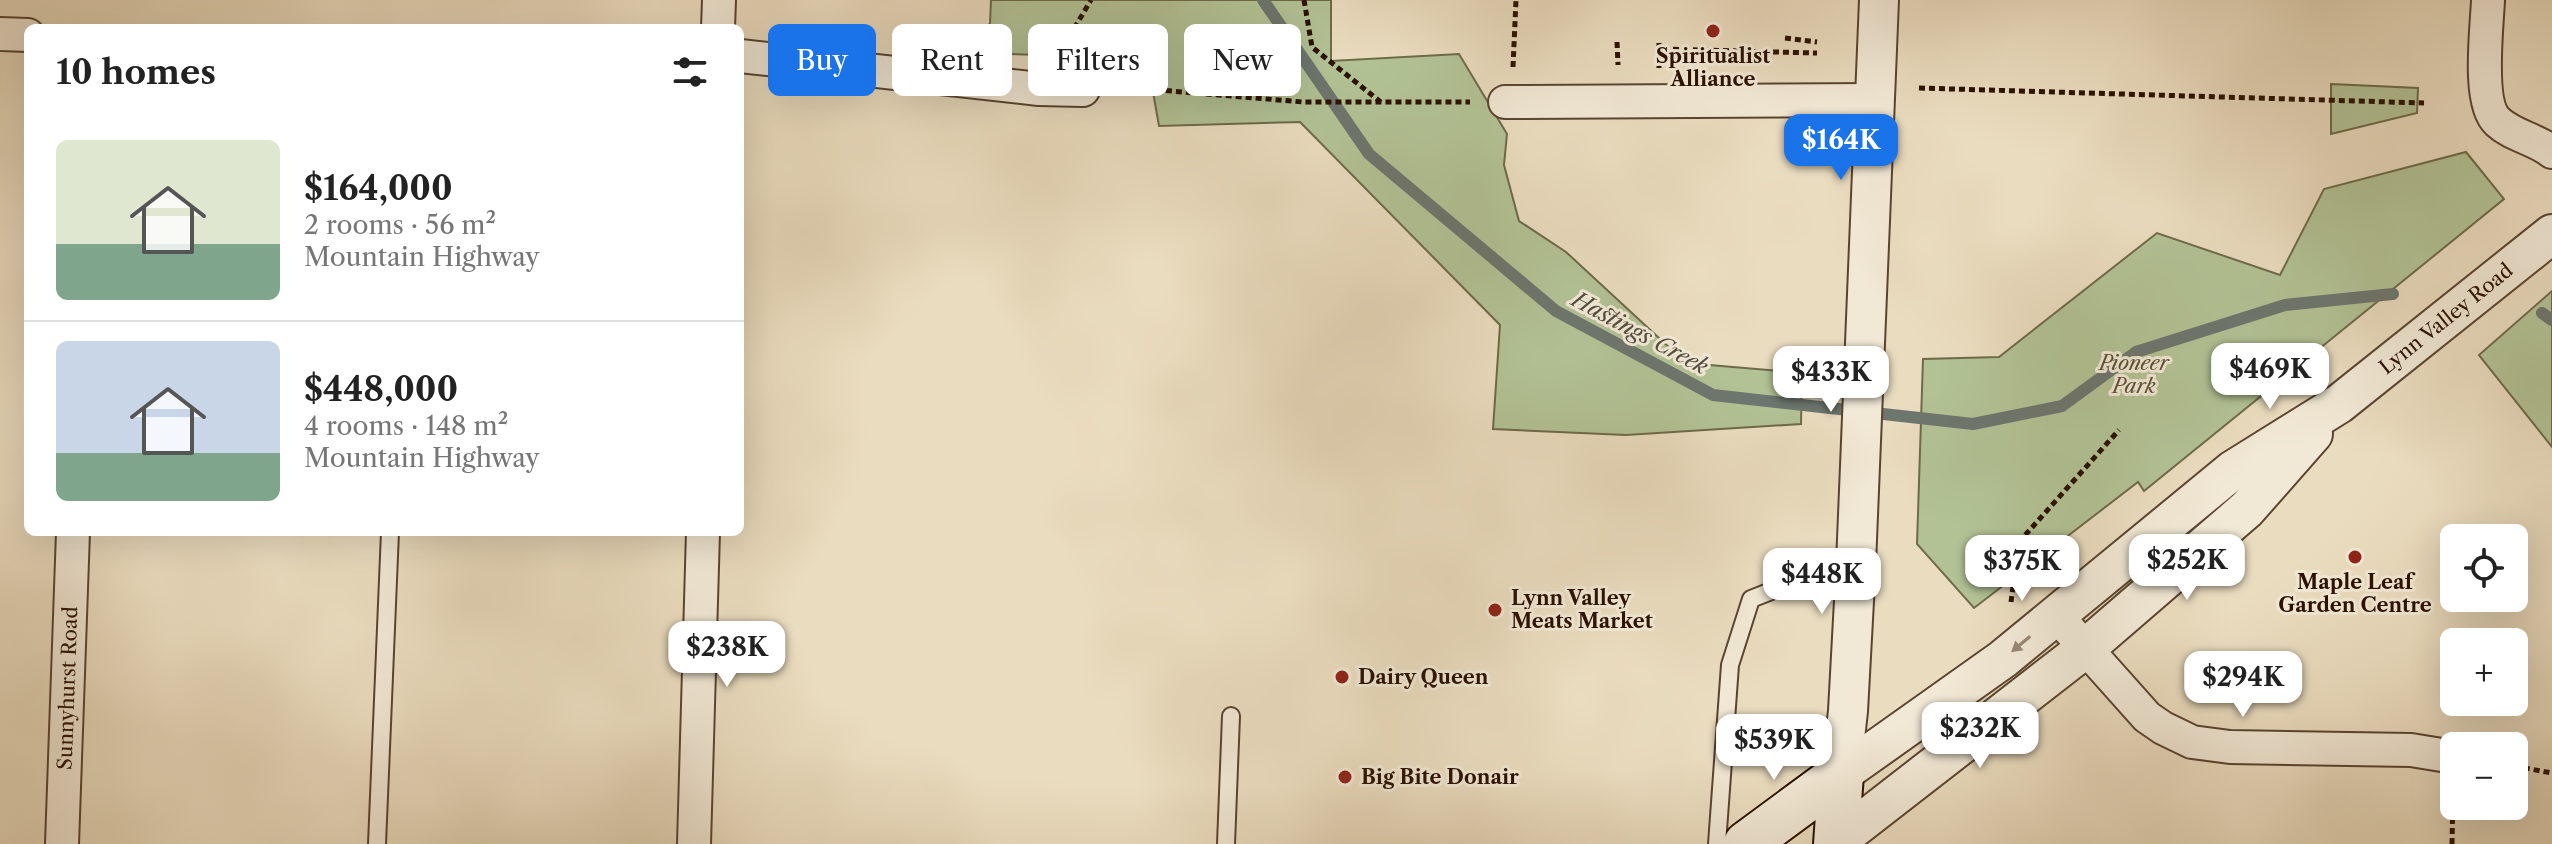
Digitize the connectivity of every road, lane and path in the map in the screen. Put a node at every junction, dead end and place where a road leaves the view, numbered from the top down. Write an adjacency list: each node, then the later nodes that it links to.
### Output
1 (719, 0): 7 (street)
2 (1091, 0): 8 (path)
3 (1304, 0): 22 (path)
4 (1516, 0): 20 (path)
5 (1879, 0): 19 (street)
6 (2488, 0): 23 (street)
7 (718, 24)
8 (1077, 24)
9 (0, 34): 10 (street)
10 (24, 35)
11 (1785, 38): 12 (path)
12 (1817, 42)
13 (1659, 43): 14 (path)
14 (1817, 53)
15 (744, 56): 16 (street)
16 (1028, 88)
17 (1919, 88): 21 (path)
18 (1168, 91): 22 (path)
19 (1876, 100): 20 (street); 30 (street)
20 (1508, 102): 22 (path)
21 (2424, 103)
22 (1383, 104)
23 (2552, 152)
24 (2552, 234): 25 (street, Lynn Valley Road)
25 (2339, 404): 32 (street, Lynn Valley Road); 33 (street, Lynn Valley Road)
26 (2119, 430): 31 (path)
27 (73, 536): 41 (street, Sunnyhurst Road)
28 (390, 536): 42 (lane)
29 (703, 536): 43 (street)
30 (1856, 564): 38 (street); 45 (lane)
31 (2009, 611)
32 (2056, 615): 33 (street); 38 (street, Lynn Valley Road, one-way to 38)
33 (2086, 648): 35 (street); 40 (street, Lynn Valley Road)
34 (1231, 716): 44 (lane)
35 (2440, 755)
36 (2528, 769): 37 (path)
37 (2552, 773)
38 (1841, 774): 40 (main road); 46 (main road, Lynn Valley Road)
39 (2453, 820): 47 (path)
40 (1835, 843)
41 (62, 844)
42 (377, 844)
43 (694, 844)
44 (1226, 844)
45 (1717, 844)
46 (1746, 844)
47 (2452, 844)

